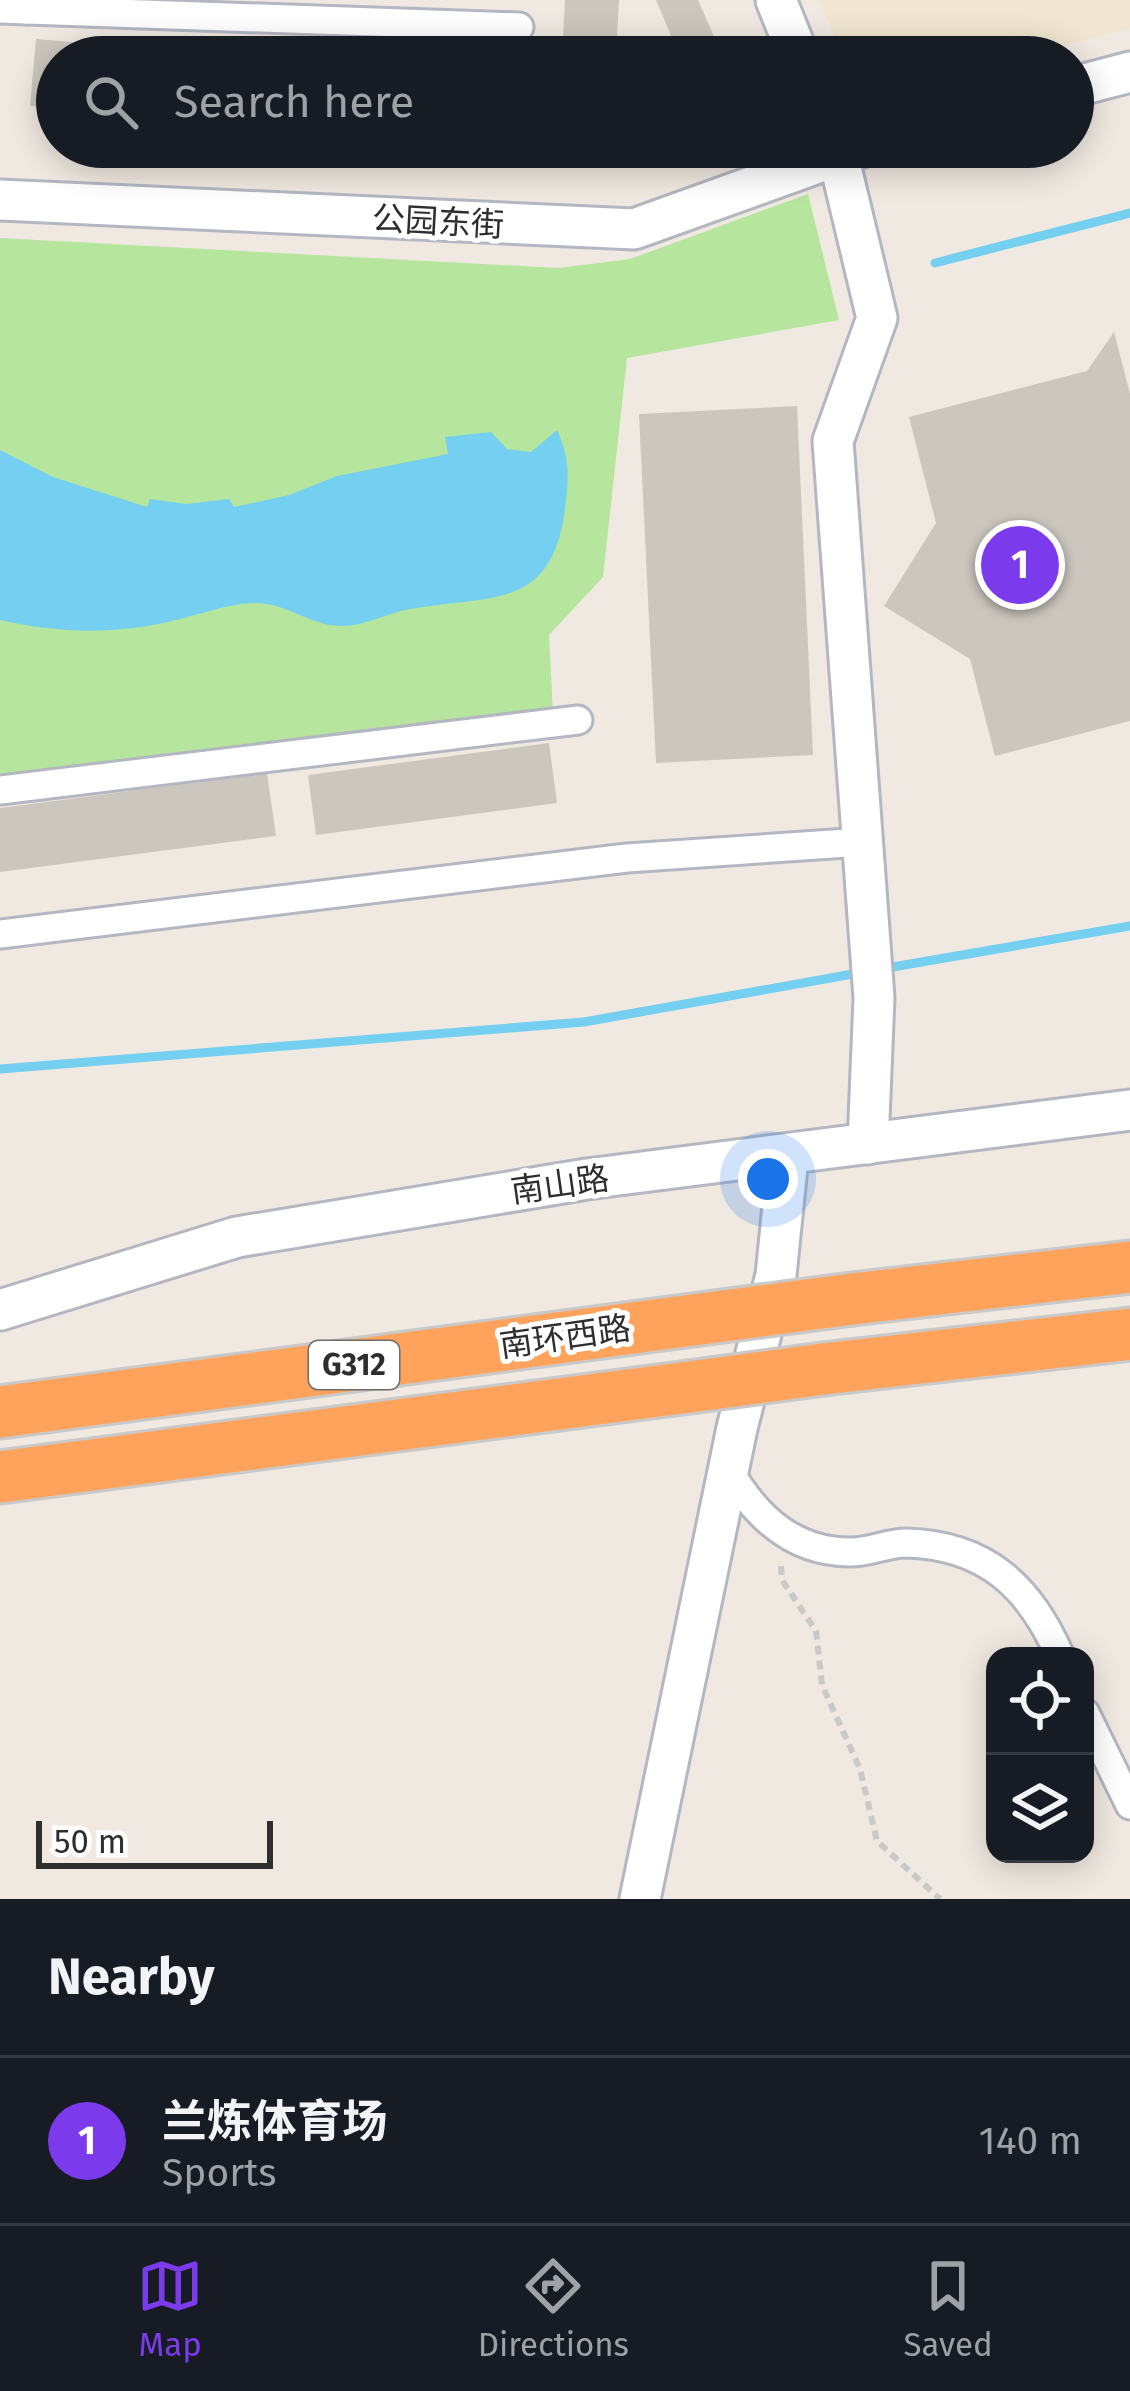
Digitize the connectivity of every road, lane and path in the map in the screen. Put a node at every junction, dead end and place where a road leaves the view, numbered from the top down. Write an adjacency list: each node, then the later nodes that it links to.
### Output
1 (776, 0): 4 (street)
2 (18, 6): 3 (street)
3 (519, 27)
4 (791, 36)
5 (1130, 72): 6 (street)
6 (1094, 81)
7 (795, 168): 9 (street, 公园东街)
8 (849, 168): 12 (street)
9 (0, 200)
10 (578, 720): 11 (street)
11 (0, 790)
12 (862, 842): 13 (street); 15 (street)
13 (0, 934)
14 (1130, 1110): 15 (street, 南山路)
15 (868, 1144): 16 (street, 南山路)
16 (788, 1157): 18 (street, 南山路); 21 (street)
17 (1130, 1267): 20 (highway, 南环西路 / G312, bridge)
18 (0, 1310)
19 (1130, 1334): 22 (highway, 南环西路 / G312, bridge)
20 (0, 1412)
21 (728, 1468): 23 (street); 27 (street)
22 (0, 1477)
23 (799, 1540): 24 (street); 28 (path)
24 (1056, 1647)
25 (1094, 1731): 26 (street)
26 (1130, 1805)
27 (640, 1899)
28 (940, 1899)

